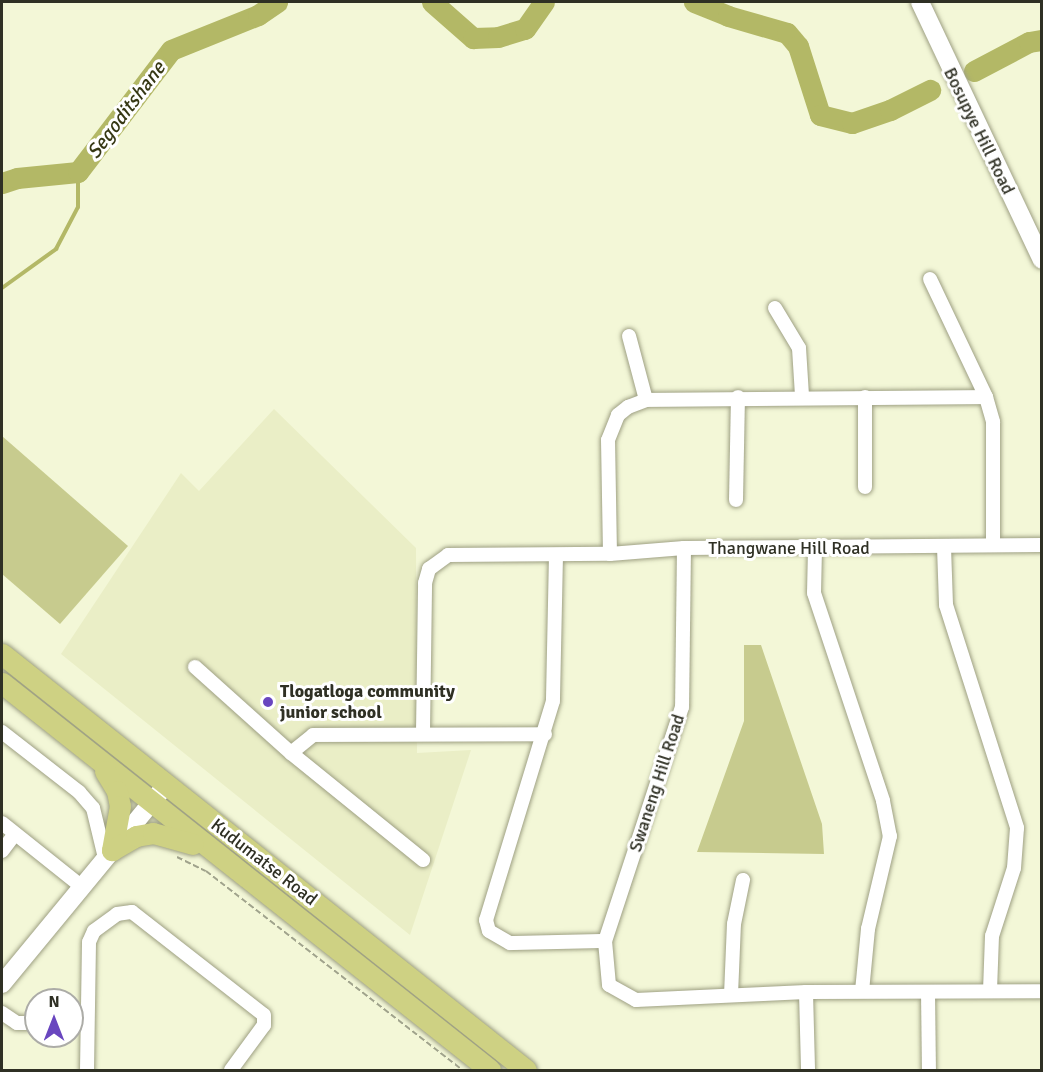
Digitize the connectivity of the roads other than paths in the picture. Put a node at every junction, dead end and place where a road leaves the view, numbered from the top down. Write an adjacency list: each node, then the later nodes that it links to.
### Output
1 (920, 2): 2 (street, Bosupye Hill Road)
2 (1041, 260)
3 (930, 279): 9 (street)
4 (775, 308): 6 (street)
5 (629, 336): 10 (street)
6 (802, 396): 7 (street); 8 (street)
7 (738, 397): 10 (street); 12 (street)
8 (866, 397): 9 (street); 11 (street)
9 (986, 397): 13 (street)
10 (646, 400): 18 (street)
11 (865, 487)
12 (736, 500)
13 (993, 545): 14 (street, Thangwane Hill Road); 15 (street, Thangwane Hill Road)
14 (1041, 546)
15 (944, 547): 17 (street, Thangwane Hill Road); 42 (street)
16 (684, 548): 17 (street, Thangwane Hill Road); 18 (street, Thangwane Hill Road); 38 (street, Swaneng Hill Road)
17 (814, 549): 41 (street)
18 (610, 554): 19 (street, Thangwane Hill Road)
19 (556, 555): 24 (street, Thangwane Hill Road); 25 (street)
20 (2, 654): 28 (main road, Kudumatse Road)
21 (195, 667): 26 (street)
22 (2, 684): 27 (main road, Kudumatse Road)
23 (2, 732): 33 (street)
24 (423, 732): 25 (street); 26 (street)
25 (545, 734): 38 (street)
26 (291, 753): 35 (street)
27 (97, 759): 29 (main road, Kudumatse Road); 33 (main road)
28 (166, 785): 29 (street); 53 (main road, Kudumatse Road)
29 (150, 804): 33 (street); 34 (main road, Kudumatse Road)
30 (2, 823): 31 (street)
31 (15, 834): 32 (street); 37 (street)
32 (2, 851)
33 (108, 854): 34 (main road); 37 (street)
34 (220, 858): 52 (main road, Kudumatse Road)
35 (423, 860)
36 (742, 880): 46 (street)
37 (81, 886): 39 (street)
38 (605, 941): 46 (street)
39 (2, 984)
40 (82, 988): 51 (street)
41 (861, 991): 44 (street); 45 (street)
42 (990, 991): 43 (street); 45 (street)
43 (1041, 991)
44 (806, 992): 46 (street); 54 (street)
45 (928, 992): 55 (street)
46 (731, 995)
47 (2, 1013): 48 (street)
48 (24, 1023)
49 (83, 1048): 50 (street)
50 (87, 1071)
51 (231, 1071)
52 (490, 1071)
53 (526, 1071)
54 (808, 1071)
55 (929, 1071)

